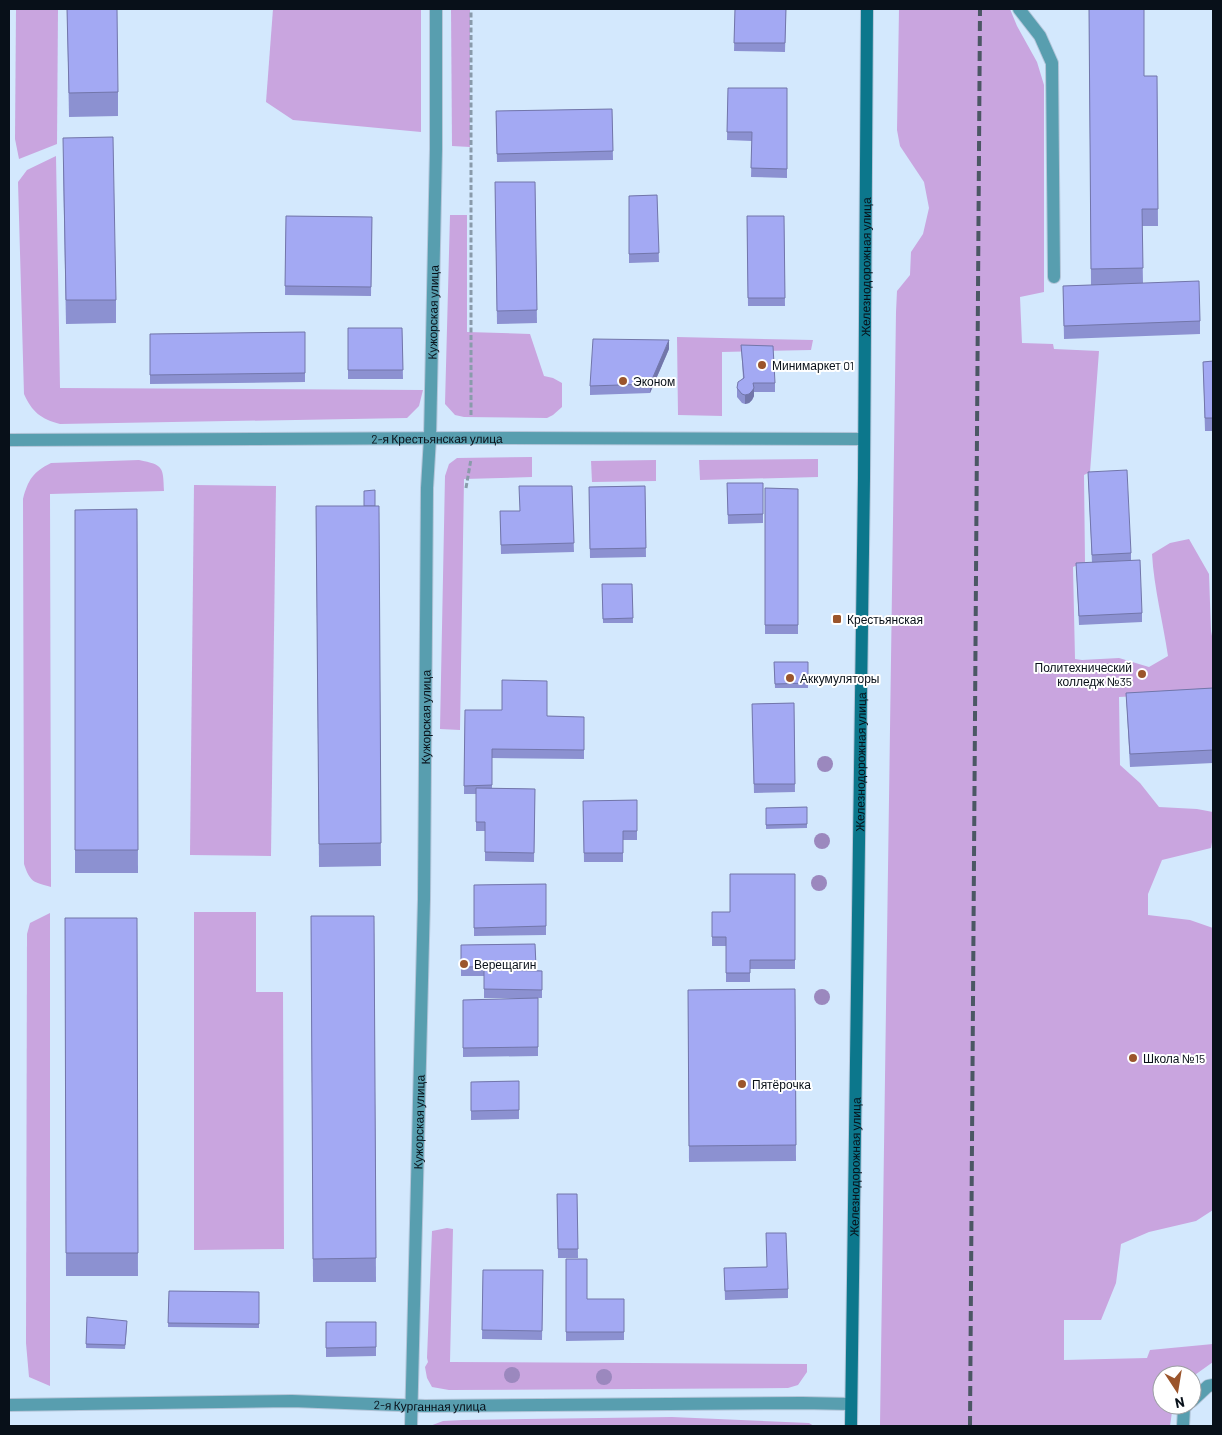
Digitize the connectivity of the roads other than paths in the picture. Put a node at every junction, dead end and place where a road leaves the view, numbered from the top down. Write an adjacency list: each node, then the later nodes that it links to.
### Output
1 (436, 9): 5 (street, Кужорская улица)
2 (867, 9): 6 (main road, Железнодорожная улица)
3 (1019, 9): 4 (street)
4 (1054, 277)
5 (430, 438): 6 (street, 2-я Крестьянская улица); 7 (street, 2-я Крестьянская улица); 12 (street, Кужорская улица)
6 (863, 439): 10 (main road, Железнодорожная улица)
7 (9, 440)
8 (1213, 1384): 9 (street)
9 (1202, 1392)
10 (851, 1404): 12 (street, 2-я Курганная улица); 14 (main road, Железнодорожная улица)
11 (9, 1405): 12 (street, 2-я Курганная улица)
12 (412, 1405): 13 (street, Кужорская улица)
13 (411, 1426)
14 (851, 1426)

